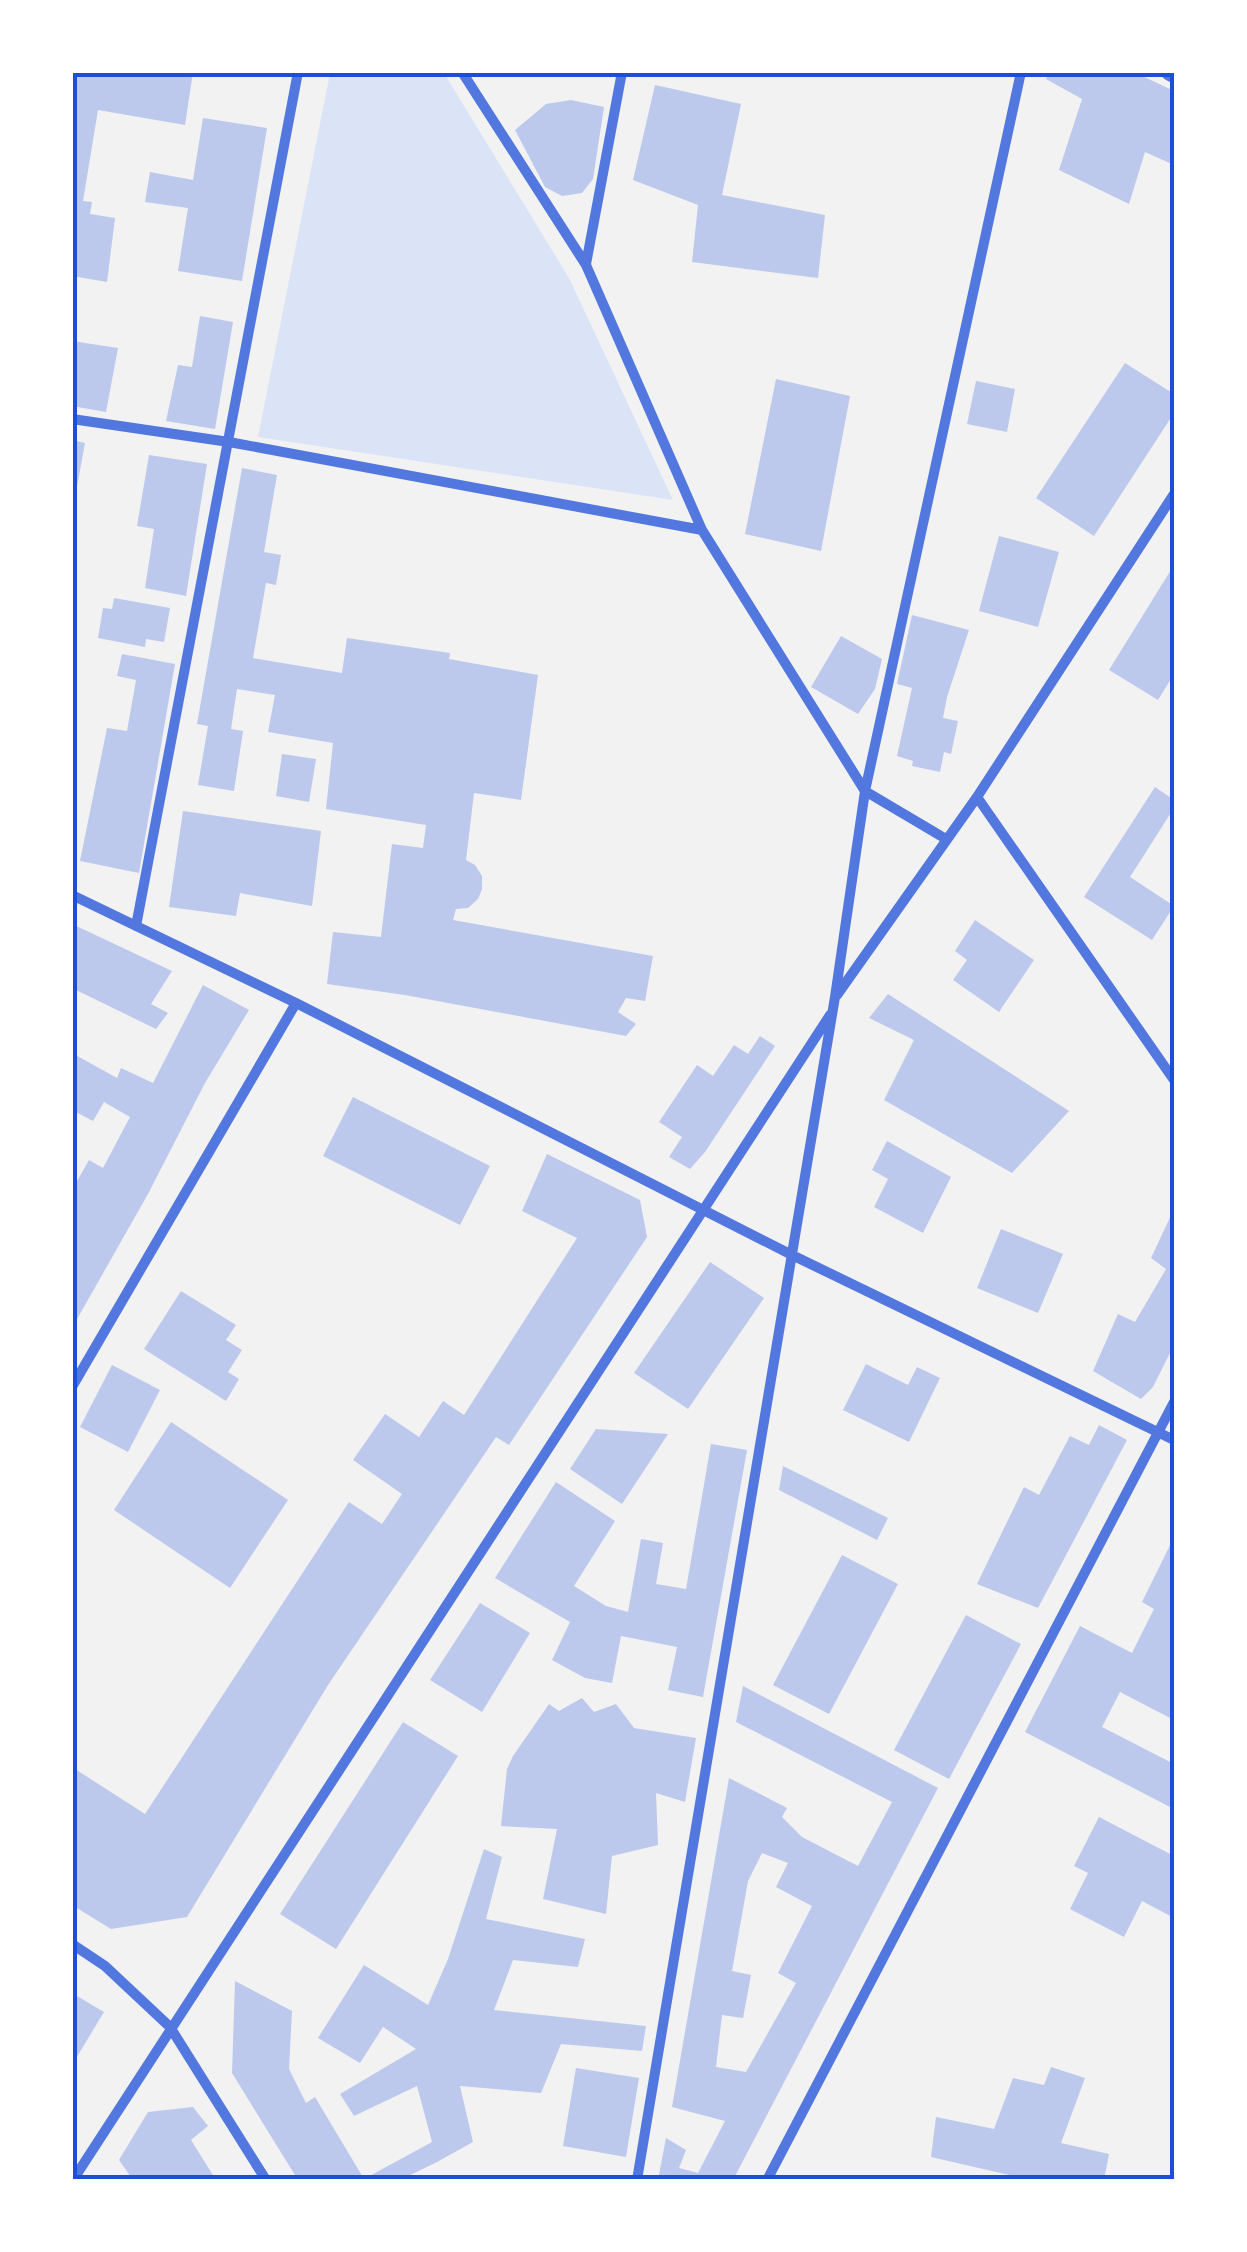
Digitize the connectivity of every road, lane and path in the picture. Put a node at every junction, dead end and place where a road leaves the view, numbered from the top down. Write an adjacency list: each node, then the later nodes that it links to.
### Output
1 (298, 72): 7 (street)
2 (462, 72): 5 (street)
3 (622, 72): 5 (street)
4 (1020, 72): 10 (street)
5 (586, 266): 9 (street)
6 (72, 419): 7 (street)
7 (229, 442): 9 (street); 14 (street)
8 (1174, 494): 11 (street)
9 (702, 530): 10 (street)
10 (866, 791): 12 (street); 15 (street)
11 (977, 797): 12 (street); 17 (street)
12 (946, 839): 15 (street)
13 (72, 896): 14 (street)
14 (136, 926): 16 (street)
15 (836, 997): 18 (street); 19 (street)
16 (296, 1003): 18 (street); 20 (street)
17 (1174, 1080)
18 (702, 1210): 19 (street); 25 (street)
19 (792, 1254): 22 (street); 28 (street)
20 (72, 1387)
21 (1174, 1402): 22 (street)
22 (1158, 1432): 23 (street); 29 (street)
23 (1174, 1440)
24 (72, 1944): 25 (street)
25 (170, 2027): 26 (street); 27 (street)
26 (73, 2180)
27 (266, 2180)
28 (636, 2180)
29 (767, 2180)

